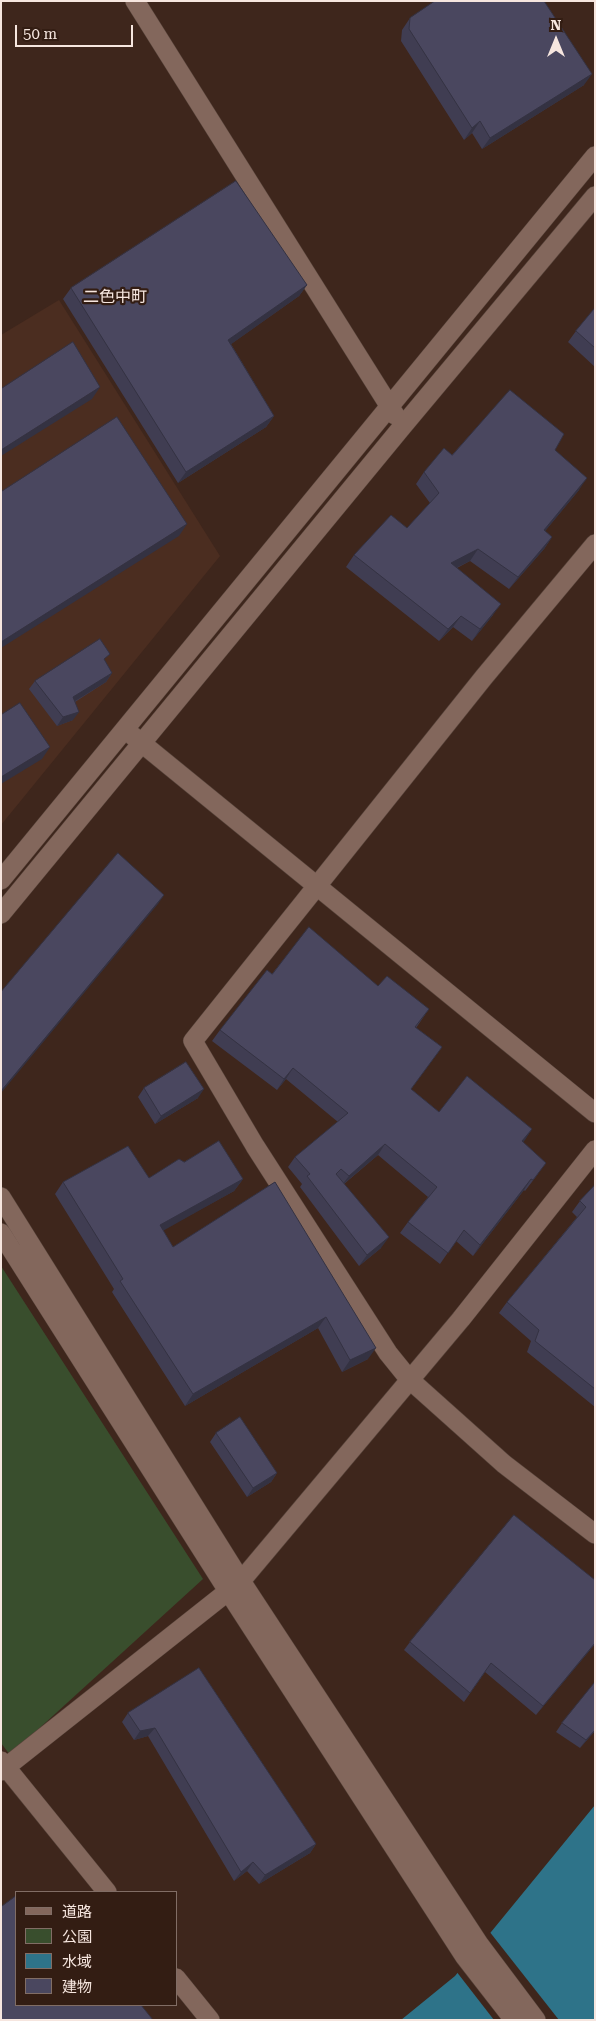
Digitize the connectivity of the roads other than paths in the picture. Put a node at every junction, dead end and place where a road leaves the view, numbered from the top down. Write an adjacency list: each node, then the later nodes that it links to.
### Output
1 (135, 1): 4 (street)
2 (595, 156): 4 (street)
3 (595, 196): 5 (street)
4 (389, 406): 5 (street); 7 (street)
5 (402, 427): 8 (street)
6 (595, 544): 10 (street)
7 (125, 730): 8 (street); 9 (street)
8 (142, 744): 10 (street); 11 (street)
9 (1, 880)
10 (317, 886): 12 (street); 16 (street)
11 (1, 914)
12 (595, 1113)
13 (595, 1150): 16 (street)
14 (1, 1197): 18 (street)
15 (1, 1233): 18 (street)
16 (410, 1380): 17 (street); 18 (street)
17 (595, 1534)
18 (234, 1586): 19 (street); 23 (street); 24 (street)
19 (3, 1767): 20 (street)
20 (106, 1891)
21 (178, 1980): 22 (street)
22 (210, 2020)
23 (514, 2020)
24 (536, 2020)

